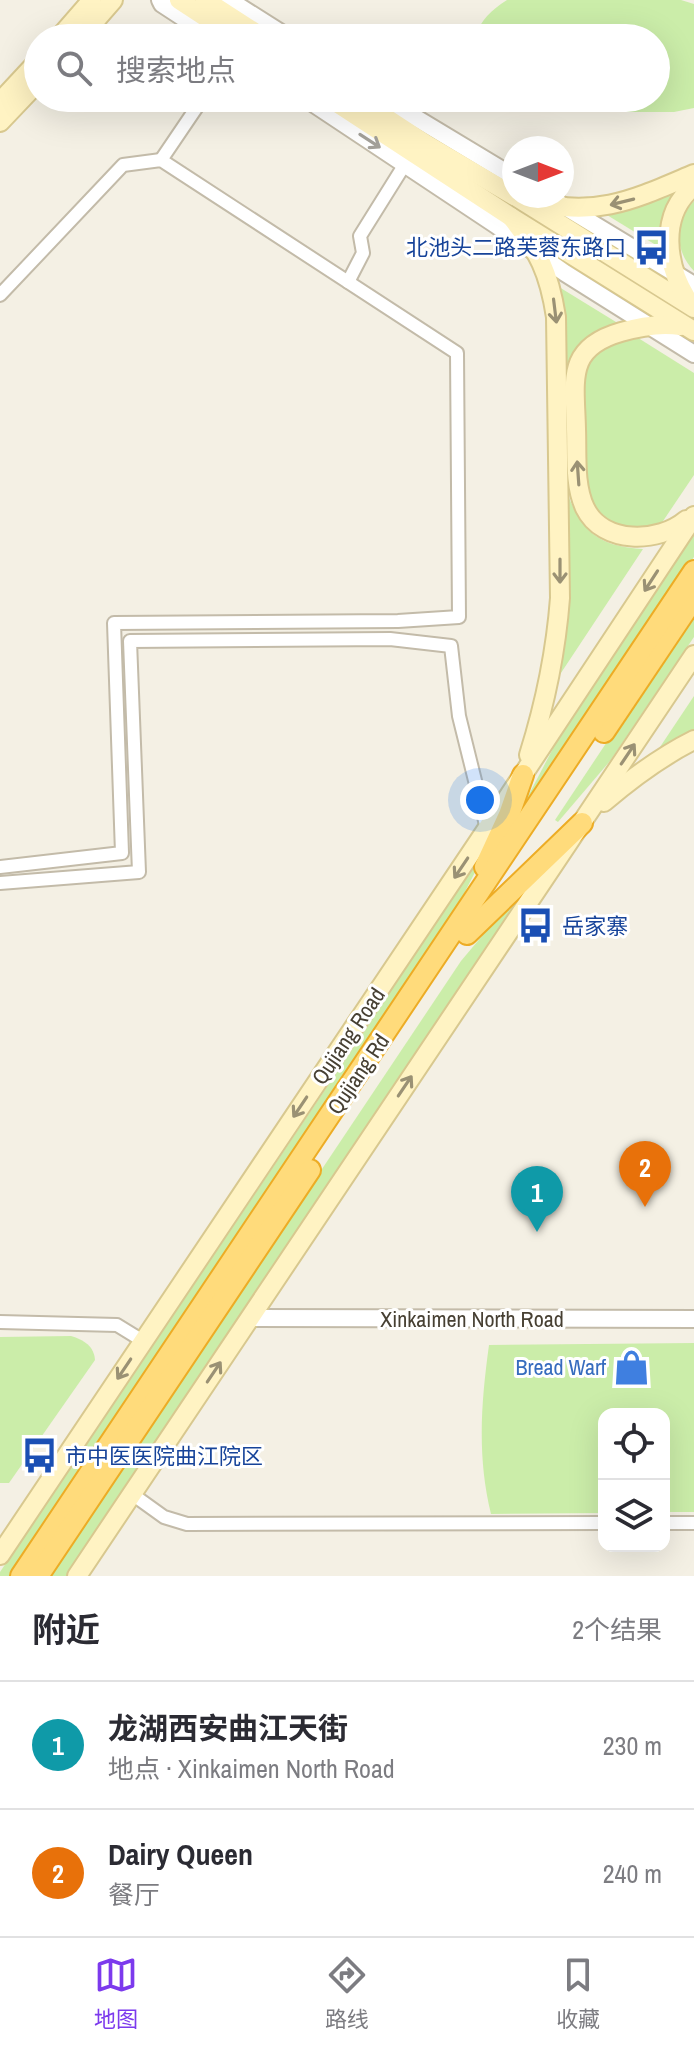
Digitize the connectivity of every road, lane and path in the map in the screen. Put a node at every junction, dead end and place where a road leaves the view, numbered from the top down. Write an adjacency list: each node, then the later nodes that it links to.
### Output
1 (92, 0): 7 (main road)
2 (113, 0): 8 (main road)
3 (160, 0): 9 (street)
4 (179, 0): 10 (main road)
5 (205, 0): 11 (main road)
6 (229, 0): 12 (street)
7 (71, 24)
8 (92, 24)
9 (193, 24)
10 (216, 24)
11 (242, 24)
12 (267, 24)
13 (24, 76): 15 (main road)
14 (24, 97): 21 (main road)
15 (0, 102)
16 (194, 112): 22 (street)
17 (326, 112): 23 (street, one-way to 23)
18 (350, 112): 31 (main road)
19 (377, 112): 26 (main road)
20 (403, 112): 25 (street)
21 (0, 122)
22 (161, 160): 35 (street); 36 (street)
23 (405, 164): 32 (street); 35 (street)
24 (694, 174): 28 (main road, one-way to 28)
25 (502, 183)
26 (502, 185)
27 (694, 186): 34 (main road)
28 (574, 207)
29 (539, 208): 39 (main road)
30 (568, 208): 34 (street)
31 (511, 217): 32 (main road); 41 (main road)
32 (539, 255): 40 (street); 48 (main road, one-way to 48)
33 (0, 273): 36 (street)
34 (675, 274): 37 (street); 39 (main road)
35 (348, 282): 51 (street)
36 (10, 283): 38 (street)
37 (694, 285)
38 (0, 295)
39 (694, 307)
40 (649, 325): 41 (main road); 42 (street); 43 (main road, one-way to 40)
41 (693, 330)
42 (694, 354)
43 (694, 514): 48 (main road, Qujiang Road, one-way to 48)
44 (694, 571): 53 (highway, Qujiang Rd)
45 (694, 598): 53 (highway, Qujiang Rd)
46 (694, 655): 49 (main road, one-way to 46)
47 (694, 740): 49 (main road)
48 (523, 775): 50 (main road, Qujiang Road); 53 (highway)
49 (582, 823): 53 (highway); 54 (main road, one-way to 49)
50 (487, 829): 52 (street); 57 (main road, Qujiang Road, one-way to 57)
51 (0, 867)
52 (0, 883)
53 (460, 934): 63 (highway, Qujiang Rd); 64 (highway, Qujiang Rd)
54 (250, 1318): 55 (street, Xinkaimen North Road); 58 (main road, one-way to 54)
55 (694, 1319)
56 (0, 1322): 57 (street)
57 (143, 1341): 62 (main road, Qujiang Road, one-way to 62)
58 (132, 1494): 59 (street); 65 (main road)
59 (598, 1523)
60 (670, 1523): 61 (street)
61 (694, 1523)
62 (0, 1555)
63 (21, 1576)
64 (38, 1576)
65 (77, 1576)

